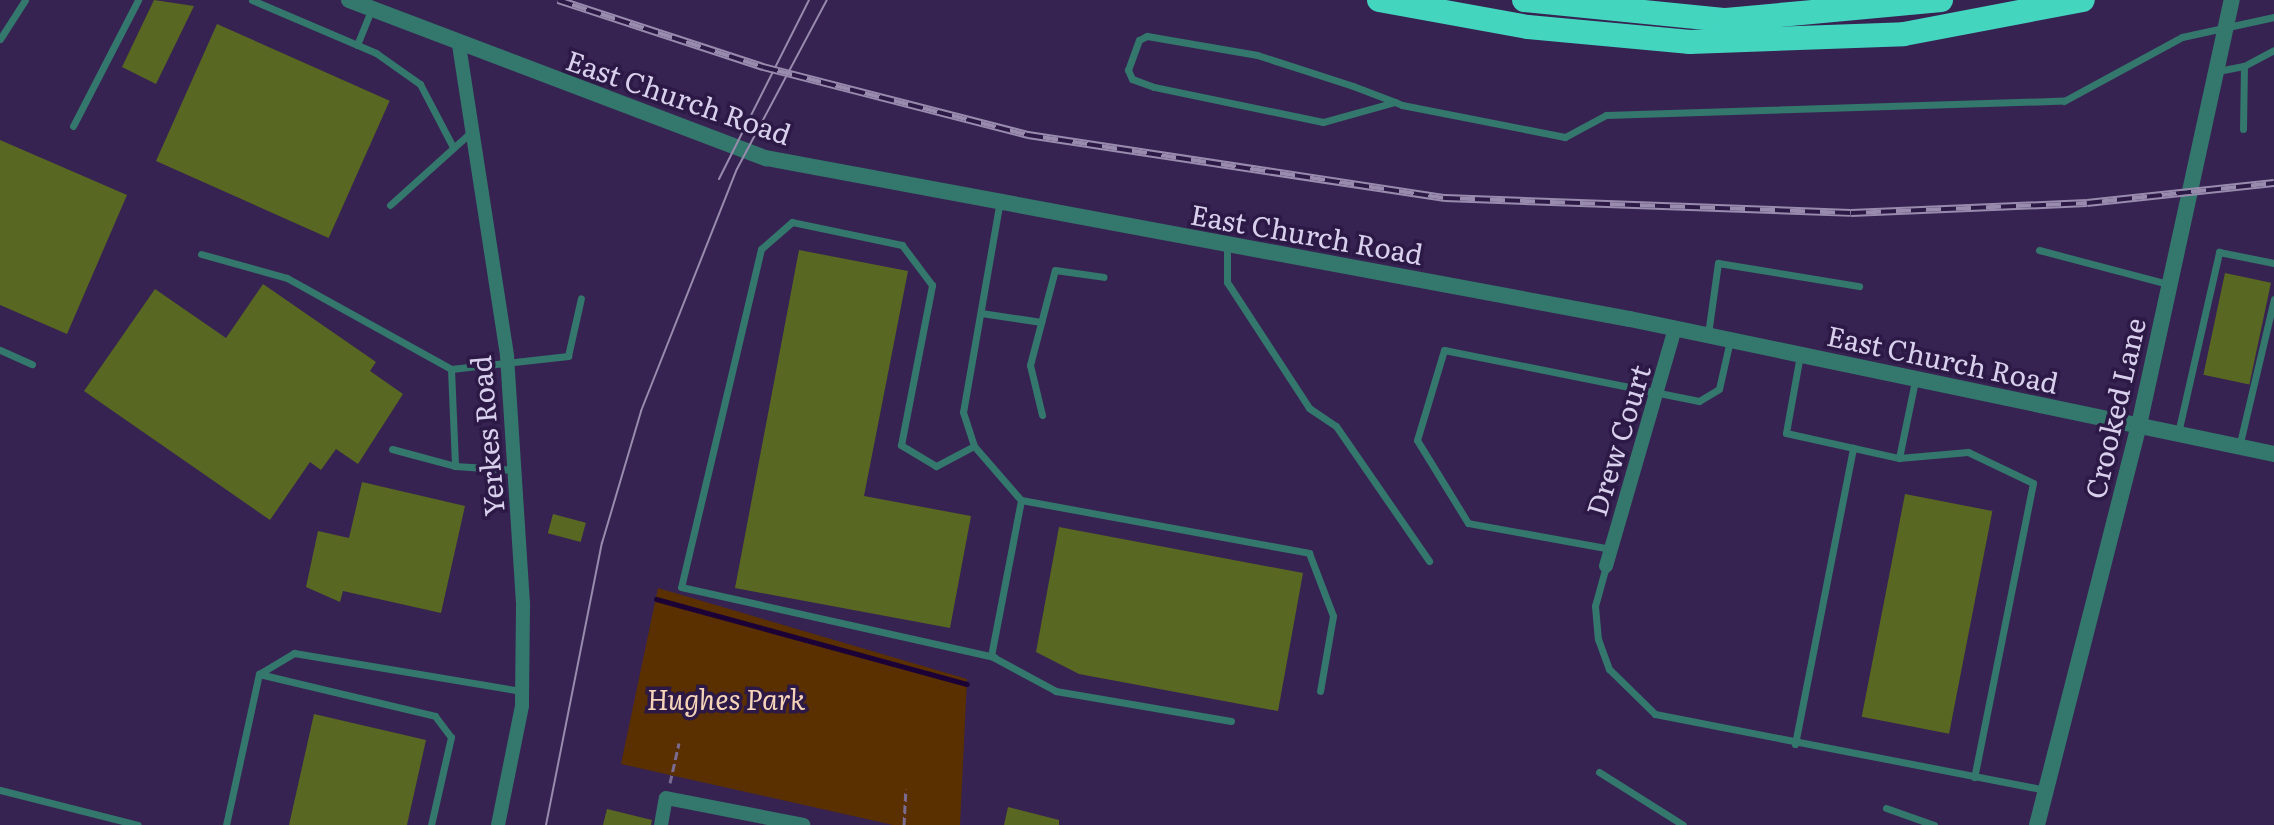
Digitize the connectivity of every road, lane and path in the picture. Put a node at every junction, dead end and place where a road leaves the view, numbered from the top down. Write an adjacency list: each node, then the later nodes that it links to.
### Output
1 (25, 0): 13 (lane)
2 (138, 0): 20 (lane)
3 (252, 0): 14 (lane)
4 (349, 0): 10 (street, East Church Road)
5 (1379, 0): 8 (highway)
6 (1524, 0): 7 (highway)
7 (1941, 0)
8 (2083, 0)
9 (2232, 0): 12 (street, Crooked Lane)
10 (372, 9): 14 (lane); 15 (street, East Church Road)
11 (2274, 17): 12 (lane)
12 (2225, 30): 18 (street, Crooked Lane); 19 (lane)
13 (0, 39)
14 (357, 45): 23 (lane)
15 (459, 45): 22 (street, Yerkes Road); 25 (street, East Church Road)
16 (2274, 50): 17 (lane)
17 (2244, 66): 18 (lane); 21 (lane)
18 (2216, 71): 31 (street, Crooked Lane)
19 (1395, 102): 19 (lane)
20 (73, 126)
21 (2243, 129)
22 (471, 132): 23 (lane); 43 (street, Yerkes Road)
23 (453, 147): 24 (lane)
24 (390, 205)
25 (999, 206): 26 (street, East Church Road); 35 (lane)
26 (1227, 244): 37 (street, East Church Road); 60 (lane)
27 (2039, 250): 31 (lane)
28 (201, 254): 44 (lane)
29 (2274, 263): 49 (lane)
30 (1104, 277): 36 (lane)
31 (2168, 284): 48 (street, Crooked Lane)
32 (1859, 286): 38 (lane)
33 (581, 298): 43 (lane)
34 (2274, 299): 51 (lane)
35 (981, 313): 36 (lane); 50 (lane)
36 (1041, 322): 47 (lane)
37 (1675, 329): 38 (street, East Church Road); 46 (street, Drew Court)
38 (1707, 336): 39 (street, East Church Road)
39 (1730, 340): 41 (street, East Church Road); 46 (lane)
40 (0, 350): 42 (lane)
41 (1800, 355): 45 (street, East Church Road); 52 (lane)
42 (32, 364)
43 (508, 367): 44 (lane); 57 (street, Yerkes Road)
44 (451, 369): 56 (lane)
45 (1916, 380): 48 (street, East Church Road); 55 (lane)
46 (1658, 394): 59 (street, Drew Court); 59 (lane)
47 (1042, 415)
48 (2139, 425): 49 (street, East Church Road); 73 (street, Crooked Lane)
49 (2178, 435): 51 (street, East Church Road)
50 (974, 446): 58 (lane); 62 (lane)
51 (2239, 447): 54 (street, East Church Road)
52 (1853, 448): 55 (lane); 68 (lane)
53 (392, 449): 56 (lane)
54 (2274, 454)
55 (1899, 458): 70 (lane)
56 (455, 466): 57 (lane)
57 (516, 470): 64 (street, Yerkes Road)
58 (1021, 500): 62 (lane); 65 (lane)
59 (1611, 549): 61 (street, Drew Court)
60 (1429, 561)
61 (1606, 566): 68 (lane)
62 (994, 657): 66 (lane)
63 (259, 674): 64 (lane); 77 (lane); 78 (lane)
64 (522, 691): 79 (street, Yerkes Road)
65 (1320, 691)
66 (1231, 721)
67 (679, 743): 74 (path)
68 (1795, 744): 70 (lane)
69 (1599, 772): 83 (lane)
70 (1974, 777): 73 (lane)
71 (906, 789): 82 (path)
72 (0, 790): 76 (lane)
73 (2046, 790): 85 (street, Crooked Lane)
74 (666, 798): 80 (street); 81 (street)
75 (1886, 808): 84 (lane)
76 (138, 825)
77 (226, 825)
78 (431, 825)
79 (498, 825)
80 (661, 825)
81 (803, 825)
82 (904, 825)
83 (1683, 825)
84 (1934, 825)
85 (2037, 825)

